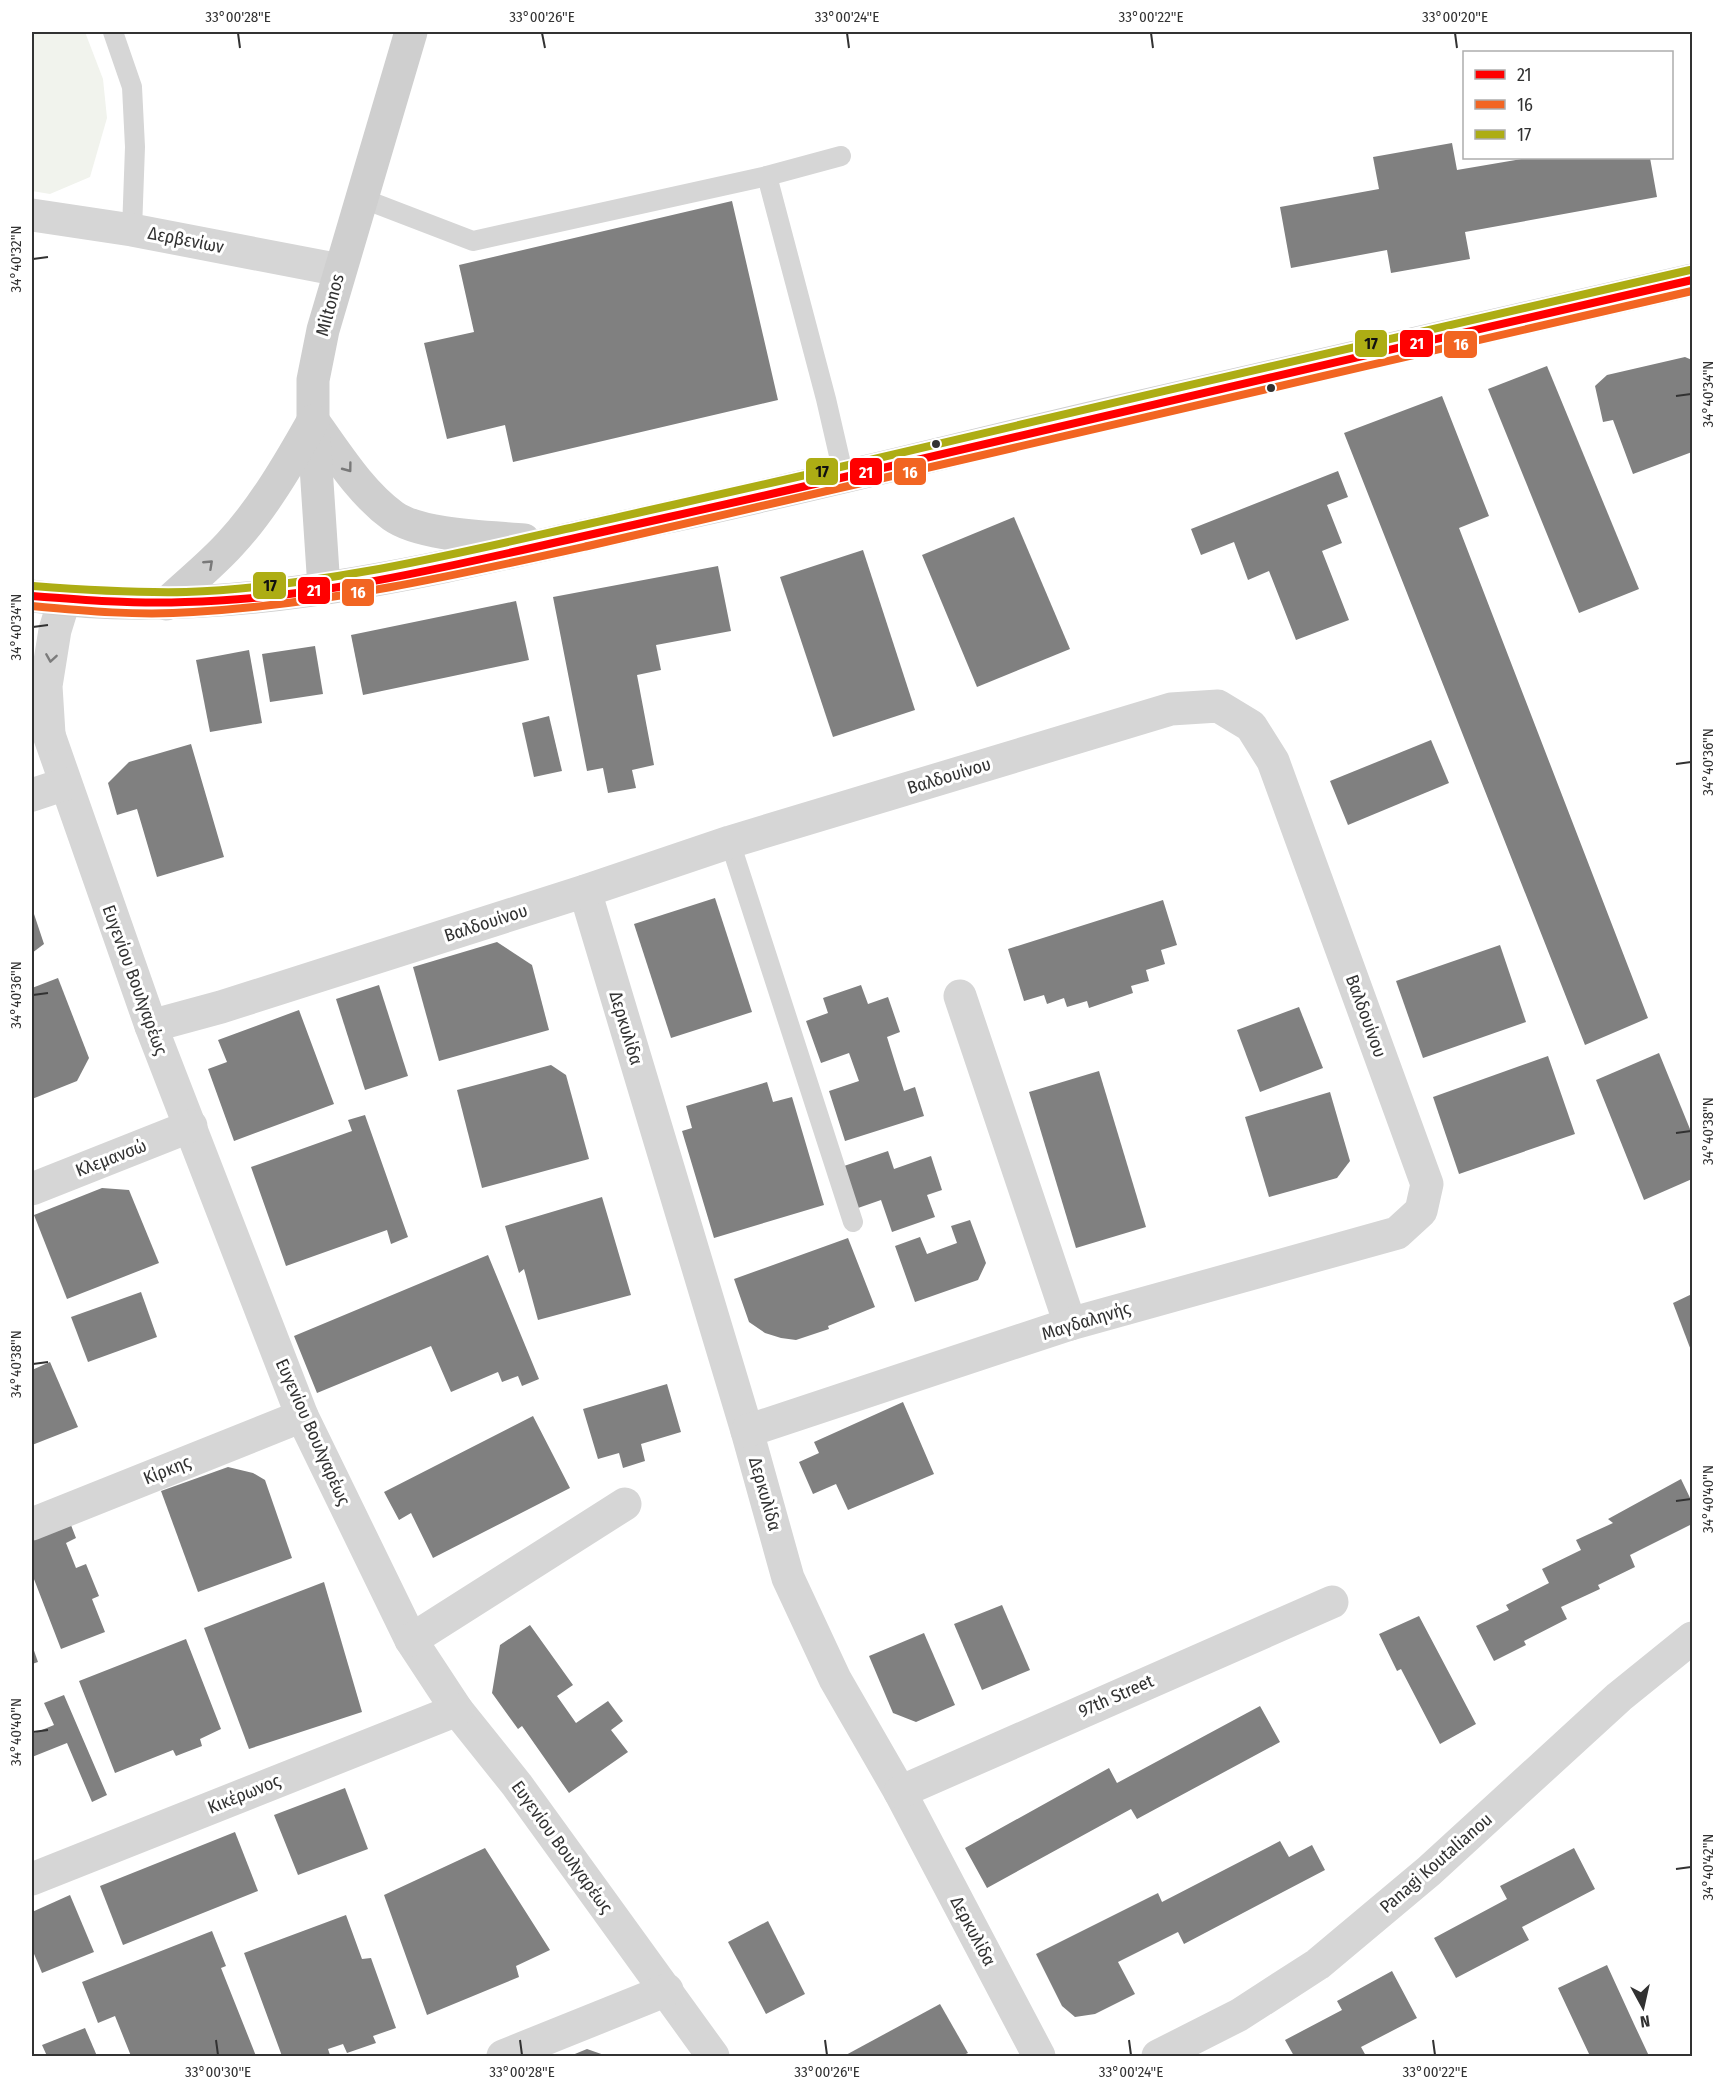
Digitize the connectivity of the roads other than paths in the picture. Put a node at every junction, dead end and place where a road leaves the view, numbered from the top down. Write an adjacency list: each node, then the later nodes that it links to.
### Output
1 (113, 32): 7 (lane)
2 (411, 32): 5 (main road, Miltonos)
3 (841, 156): 4 (lane)
4 (768, 176): 5 (lane); 11 (lane)
5 (361, 198): 8 (main road, Miltonos)
6 (32, 215): 7 (street, Δερβενίων)
7 (132, 230): 8 (street, Δερβενίων)
8 (340, 270): 10 (main road, Miltonos)
9 (1692, 280): 11 (main road)
10 (313, 421): 12 (main road, one-way to 12); 13 (main road, Miltonos); 16 (main road, one-way to 10)
11 (844, 477): 12 (main road)
12 (553, 542): 13 (main road)
13 (324, 588): 16 (main road)
14 (32, 596): 15 (main road)
15 (64, 601): 16 (main road); 18 (street, Ευγενίου Βουλγαρέως, one-way to 18)
16 (166, 604)
17 (32, 708): 18 (street, Ευγενίου Βουλγαρέως)
18 (49, 735): 19 (street, Ευγενίου Βουλγαρέως)
19 (65, 784): 20 (street); 24 (street, Ευγενίου Βουλγαρέως)
20 (32, 795)
21 (730, 842): 22 (street, Βαλδουίνου); 27 (street, Βαλδουίνου); 28 (lane)
22 (585, 891): 24 (street, Βαλδουίνου); 31 (street, Δερκυλίδα)
23 (960, 996): 29 (street)
24 (151, 1026): 25 (street, Ευγενίου Βουλγαρέως)
25 (191, 1126): 26 (street, Κλεμανσώ); 30 (street, Ευγενίου Βουλγαρέως)
26 (32, 1189)
27 (1421, 1212): 29 (street, Μαγδαληνής)
28 (853, 1222)
29 (1070, 1324): 31 (street, Μαγδαληνής)
30 (302, 1416): 33 (street, Κίρκης); 36 (street, Ευγενίου Βουλγαρέως)
31 (747, 1431): 38 (street, Δερκυλίδα)
32 (625, 1504): 36 (street)
33 (32, 1524)
34 (1332, 1602): 38 (street, 97th Street)
35 (1692, 1638): 44 (street, Panagi Koutalianou)
36 (411, 1640): 37 (street, Ευγενίου Βουλγαρέως)
37 (457, 1710): 39 (street, Κικέρωνος); 40 (street, Ευγενίου Βουλγαρέως)
38 (900, 1792): 43 (street, Δερκυλίδα)
39 (32, 1879)
40 (667, 1990): 41 (street); 42 (street, Ευγενίου Βουλγαρέως)
41 (503, 2056)
42 (713, 2056)
43 (1039, 2056)
44 (1158, 2056)

